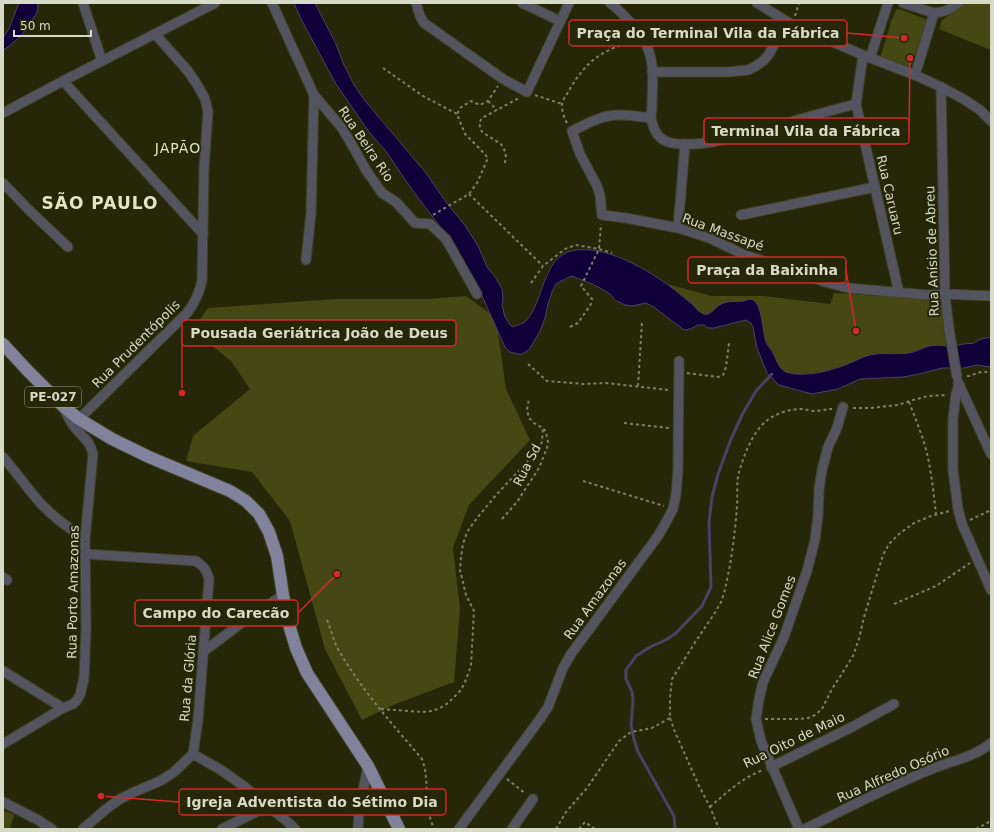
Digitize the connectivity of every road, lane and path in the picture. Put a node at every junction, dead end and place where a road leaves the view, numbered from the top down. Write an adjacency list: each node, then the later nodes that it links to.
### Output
1 (83, 3): 19 (street)
2 (215, 3): 16 (street)
3 (272, 3): 27 (street, Rua Beira Rio)
4 (416, 3): 23 (street)
5 (522, 3): 14 (street)
6 (569, 3): 14 (street)
7 (610, 3): 17 (street)
8 (757, 3): 15 (street)
9 (799, 3): 15 (path)
10 (888, 3): 18 (street, Rua Caruaru)
11 (903, 3): 13 (street)
12 (958, 3): 13 (street)
13 (934, 13): 22 (street)
14 (560, 21): 26 (street)
15 (788, 23): 18 (street); 21 (street)
16 (155, 34): 19 (street); 46 (street, Rua Prudentópolis)
17 (643, 39): 21 (street); 29 (path)
18 (866, 57): 22 (street); 30 (street, Rua Caruaru)
19 (102, 61): 24 (street)
20 (382, 68): 33 (path)
21 (652, 72): 34 (street)
22 (915, 75): 25 (street)
23 (503, 78): 26 (street); 28 (path)
24 (63, 81): 32 (street); 46 (street)
25 (941, 87): 35 (street); 55 (street, Rua Anísio de Abreu)
26 (527, 92): 29 (path); 31 (path)
27 (314, 95): 50 (street); 54 (street, Rua Beira Rio)
28 (488, 101): 31 (path); 33 (path)
29 (562, 104): 36 (path)
30 (856, 104): 37 (street); 40 (street, Rua Caruaru)
31 (497, 110): 38 (path)
32 (3, 113)
33 (457, 114): 41 (path)
34 (651, 118): 36 (street); 37 (street)
35 (991, 121)
36 (572, 131): 42 (street)
37 (685, 144): 45 (street)
38 (506, 163)
39 (3, 183): 47 (street)
40 (875, 187): 43 (street); 53 (street, Rua Caruaru)
41 (469, 194): 44 (path); 51 (path)
42 (602, 215): 45 (street, Rua Massapé); 48 (path)
43 (741, 215)
44 (430, 216)
45 (678, 228): 53 (street, Rua Massapé)
46 (203, 234): 72 (street, Rua Prudentópolis)
47 (68, 248)
48 (598, 249): 49 (path); 51 (path); 58 (path)
49 (612, 253)
50 (306, 260)
51 (543, 266): 52 (path)
52 (531, 283)
53 (899, 292): 55 (street, Rua Massapé)
54 (477, 294)
55 (944, 294): 56 (street); 65 (street, Rua Anísio de Abreu, bridge)
56 (991, 296)
57 (642, 322): 66 (path)
58 (570, 327)
59 (729, 343): 63 (path)
60 (3, 344): 70 (main road, PE-027)
61 (679, 361): 63 (street, Rua Amazonas)
62 (528, 364): 66 (path)
63 (679, 372): 67 (street, Rua Amazonas)
64 (991, 374): 65 (path)
65 (958, 383): 69 (path); 76 (street, Rua Anísio de Abreu); 80 (street)
66 (638, 386): 67 (path)
67 (679, 390): 75 (street, Rua Amazonas)
68 (529, 398): 74 (path, Rua Sd)
69 (909, 401): 71 (path); 82 (path)
70 (64, 407): 72 (main road, PE-027); 85 (street, Rua Porto Amazonas)
71 (844, 407): 97 (path); 98 (street, Rua Alice Gomes)
72 (79, 419): 89 (main road, PE-027)
73 (624, 423): 75 (path)
74 (543, 428): 83 (path, Rua Sd); 96 (path)
75 (678, 430): 79 (street, Rua Amazonas)
76 (991, 454)
77 (3, 457): 85 (street)
78 (583, 481): 79 (path)
79 (673, 509): 104 (street, Rua Amazonas)
80 (958, 509): 82 (path); 84 (street)
81 (991, 510): 84 (path)
82 (936, 515): 98 (path)
83 (502, 519)
84 (962, 524): 87 (street)
85 (85, 539): 86 (street, Rua Porto Amazonas)
86 (85, 554): 92 (street, Rua da Glória); 95 (street, Rua Porto Amazonas)
87 (977, 557): 88 (street); 90 (path)
88 (991, 590)
89 (283, 595): 92 (street); 102 (main road, PE-027)
90 (894, 604)
91 (327, 620): 96 (path)
92 (203, 652): 101 (street, Rua da Glória)
93 (3, 671): 95 (street)
94 (894, 704): 103 (street, Rua Oito de Maio)
95 (63, 708): 100 (street, Rua Porto Amazonas)
96 (381, 709): 116 (path)
97 (670, 718): 108 (path); 119 (path)
98 (756, 718): 103 (street, Rua Alice Gomes)
99 (991, 743): 124 (street, Rua Alfredo Osório)
100 (3, 744)
101 (193, 754): 107 (street); 111 (street)
102 (368, 766): 114 (street); 115 (main road, PE-027)
103 (772, 767): 108 (path, Rua Oito de Maio); 123 (street, Rua Alice Gomes)
104 (500, 773): 105 (path); 117 (street, Rua Amazonas)
105 (533, 799): 118 (street)
106 (3, 802): 110 (street)
107 (268, 806): 112 (street); 113 (street)
108 (710, 807): 122 (path)
109 (991, 821): 125 (path)
110 (52, 829)
111 (83, 829)
112 (222, 829)
113 (295, 829)
114 (358, 829)
115 (399, 829)
116 (434, 829)
117 (459, 829)
118 (512, 829)
119 (556, 829)
120 (579, 829): 121 (path)
121 (595, 829)
122 (719, 829)
123 (799, 829)
124 (805, 829)
125 (976, 829)

